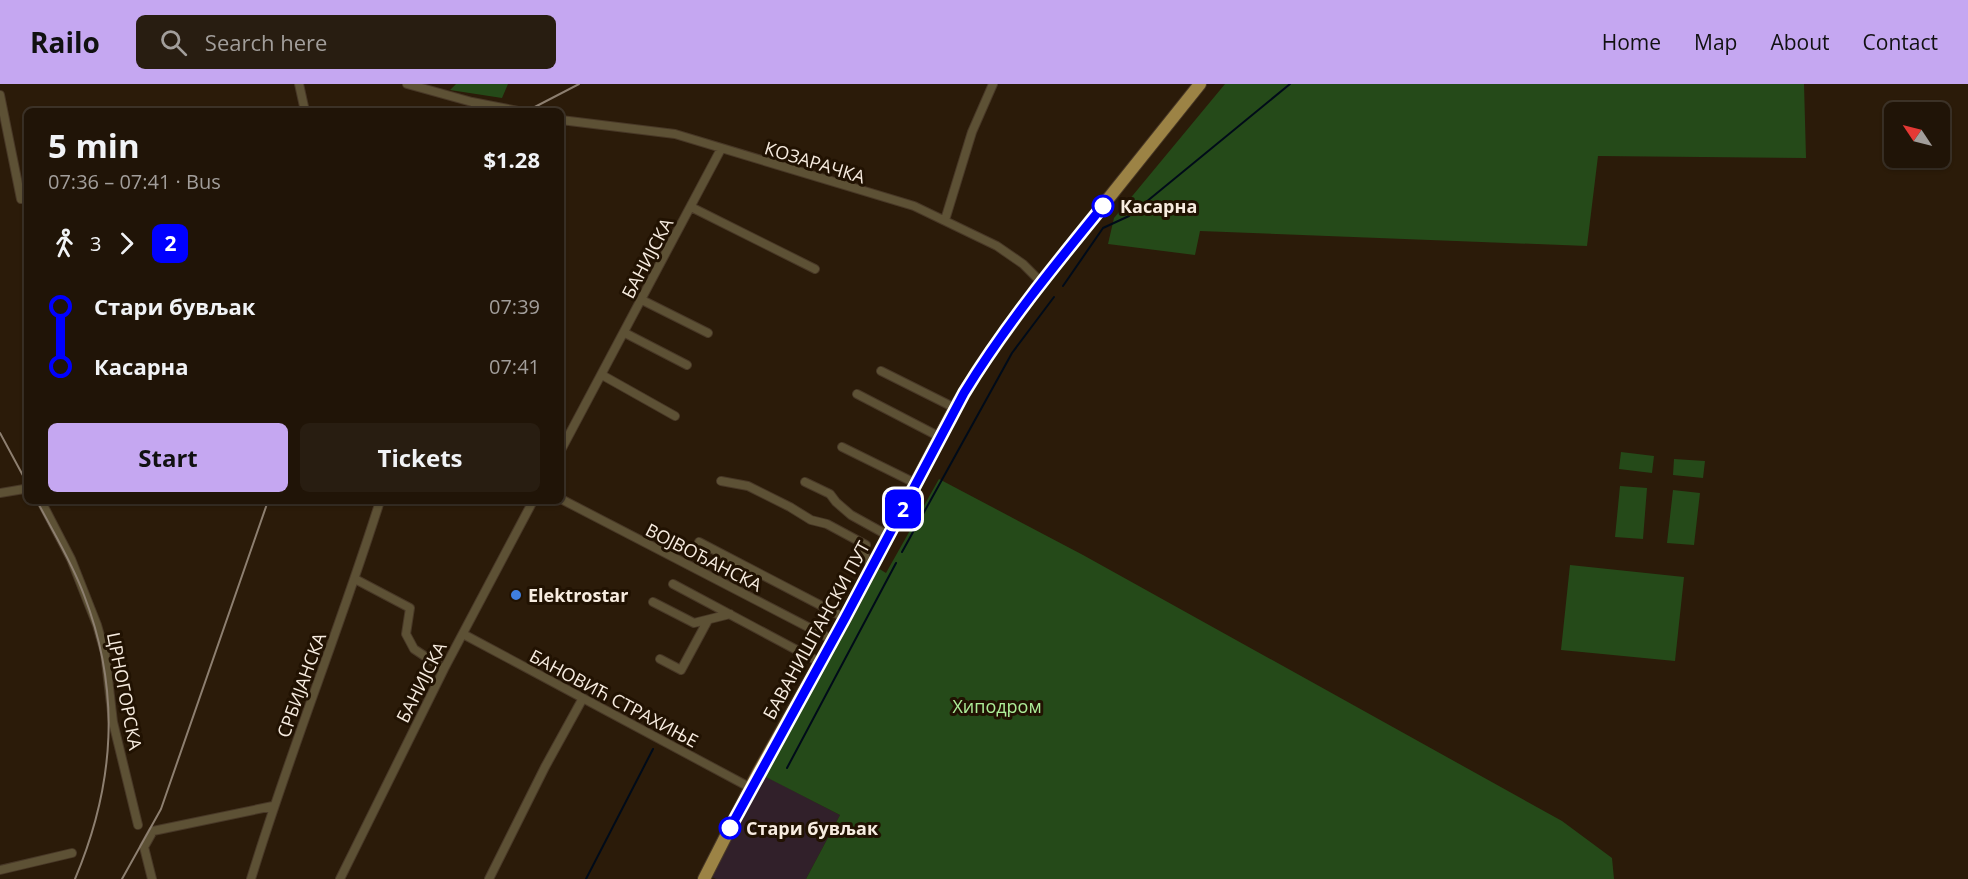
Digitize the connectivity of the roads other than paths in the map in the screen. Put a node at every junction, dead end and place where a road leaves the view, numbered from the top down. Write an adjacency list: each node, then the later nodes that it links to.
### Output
1 (299, 84): 6 (street)
2 (407, 84): 7 (street)
3 (993, 84): 12 (street)
4 (1200, 84): 14 (main road, БАВАНИШТАНСКИ ПУТ)
5 (0, 95): 10 (street)
6 (304, 108)
7 (503, 108)
8 (564, 120): 9 (street, КОЗАРАЧКА)
9 (721, 149): 11 (street, БАНИЈСКА); 12 (street, КОЗАРАЧКА)
10 (21, 199)
11 (691, 207): 13 (street, БАНИЈСКА); 15 (street, БАНИЈСКА)
12 (945, 220): 14 (street, КОЗАРАЧКА)
13 (815, 268)
14 (1041, 282): 22 (main road, БАВАНИШТАНСКИ ПУТ)
15 (642, 300): 16 (street, БАНИЈСКА); 17 (street)
16 (625, 333): 18 (street); 20 (street, БАНИЈСКА)
17 (708, 333)
18 (687, 365)
19 (881, 371): 22 (street)
20 (602, 375): 23 (street); 25 (street, БАНИЈСКА)
21 (857, 394): 24 (street)
22 (956, 408): 24 (main road, БАВАНИШТАНСКИ ПУТ)
23 (675, 416)
24 (940, 437): 29 (main road, БАВАНИШТАНСКИ ПУТ)
25 (564, 445)
26 (842, 447): 29 (street)
27 (721, 481): 38 (street)
28 (805, 482): 36 (street)
29 (917, 484): 36 (main road, БАВАНИШТАНСКИ ПУТ)
30 (24, 489): 31 (street)
31 (0, 493)
32 (564, 501): 46 (street, ВОЈВОЂАНСКА)
33 (43, 504): 53 (street, ЦРНОГОРСКА)
34 (379, 504): 39 (street, СРБИЈАНСКА)
35 (531, 504): 45 (street, БАНИЈСКА)
36 (889, 536): 38 (main road, БАВАНИШТАНСКИ ПУТ)
37 (699, 542): 43 (street)
38 (873, 565): 43 (main road, БАВАНИШТАНСКИ ПУТ)
39 (355, 579): 49 (street); 52 (street, СРБИЈАНСКА)
40 (673, 584): 42 (street)
41 (652, 602): 44 (street)
42 (730, 614): 44 (street); 48 (street)
43 (845, 618): 46 (main road, БАВАНИШТАНСКИ ПУТ)
44 (708, 620): 47 (street)
45 (463, 633): 49 (street, БАНИЈСКА); 50 (street, БАНОВИЋ СТРАХИЊЕ)
46 (832, 640): 48 (main road, БАВАНИШТАНСКИ ПУТ)
47 (660, 659)
48 (821, 663): 51 (main road, БАВАНИШТАНСКИ ПУТ)
49 (444, 669): 58 (street, БАНИЈСКА)
50 (583, 698): 51 (street, БАНОВИЋ СТРАХИЊЕ); 59 (street)
51 (751, 788): 60 (main road, БАВАНИШТАНСКИ ПУТ)
52 (273, 806): 56 (street); 57 (street, СРБИЈАНСКА)
53 (138, 825)
54 (72, 853): 55 (street)
55 (0, 870)
56 (152, 879)
57 (251, 879)
58 (340, 879)
59 (489, 879)
60 (704, 879)

